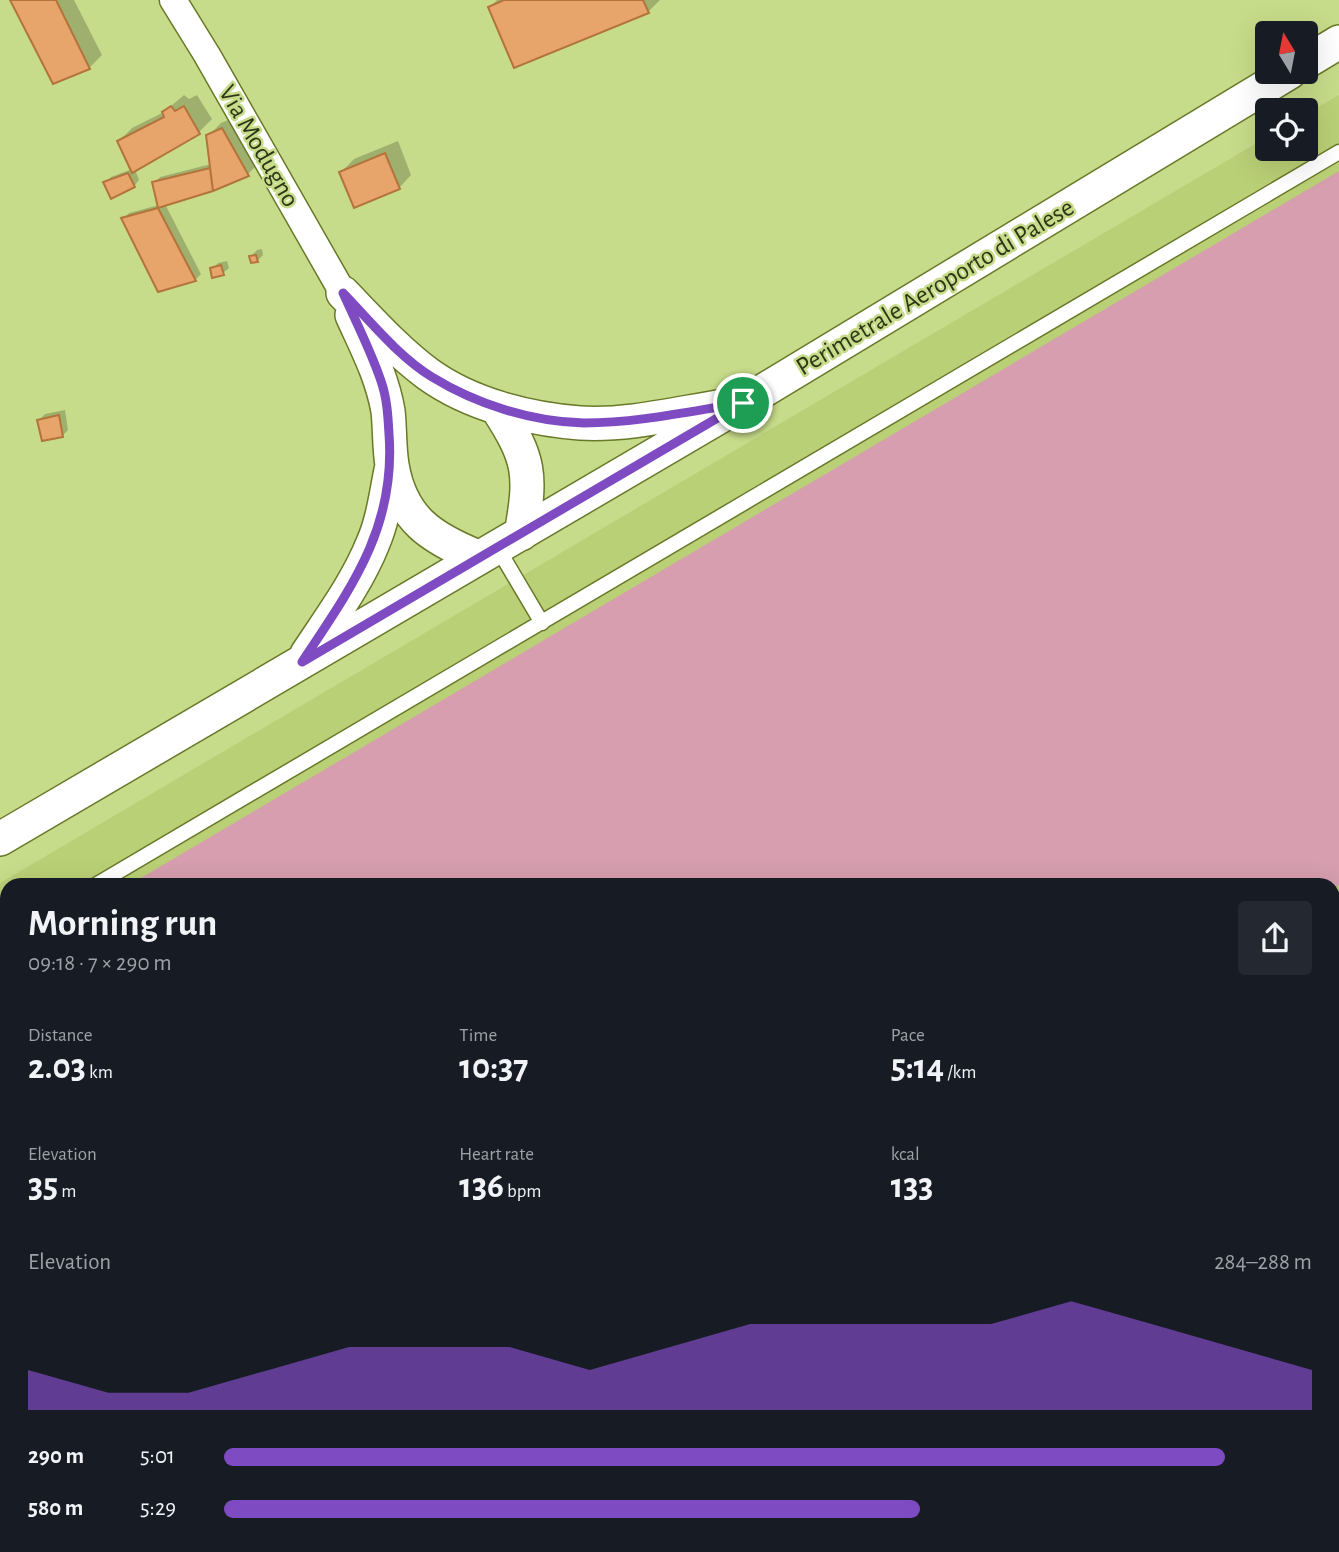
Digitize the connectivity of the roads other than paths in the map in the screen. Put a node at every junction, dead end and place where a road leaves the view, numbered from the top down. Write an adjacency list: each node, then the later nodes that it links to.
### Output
1 (173, 0): 6 (street, Via Modugno)
2 (1339, 42): 3 (street)
3 (1318, 55)
4 (1270, 84): 7 (street, Perimetrale Aeroporto di Palese)
5 (1339, 152): 11 (lane)
6 (343, 293): 8 (street); 9 (street)
7 (743, 403): 8 (street); 10 (street, Perimetrale Aeroporto di Palese)
8 (497, 408): 10 (street)
9 (391, 464): 10 (street); 12 (street)
10 (499, 546): 11 (lane); 12 (street, Perimetrale Aeroporto di Palese)
11 (542, 623): 14 (lane)
12 (302, 662): 13 (street, Perimetrale Aeroporto di Palese)
13 (0, 839)
14 (108, 878)

